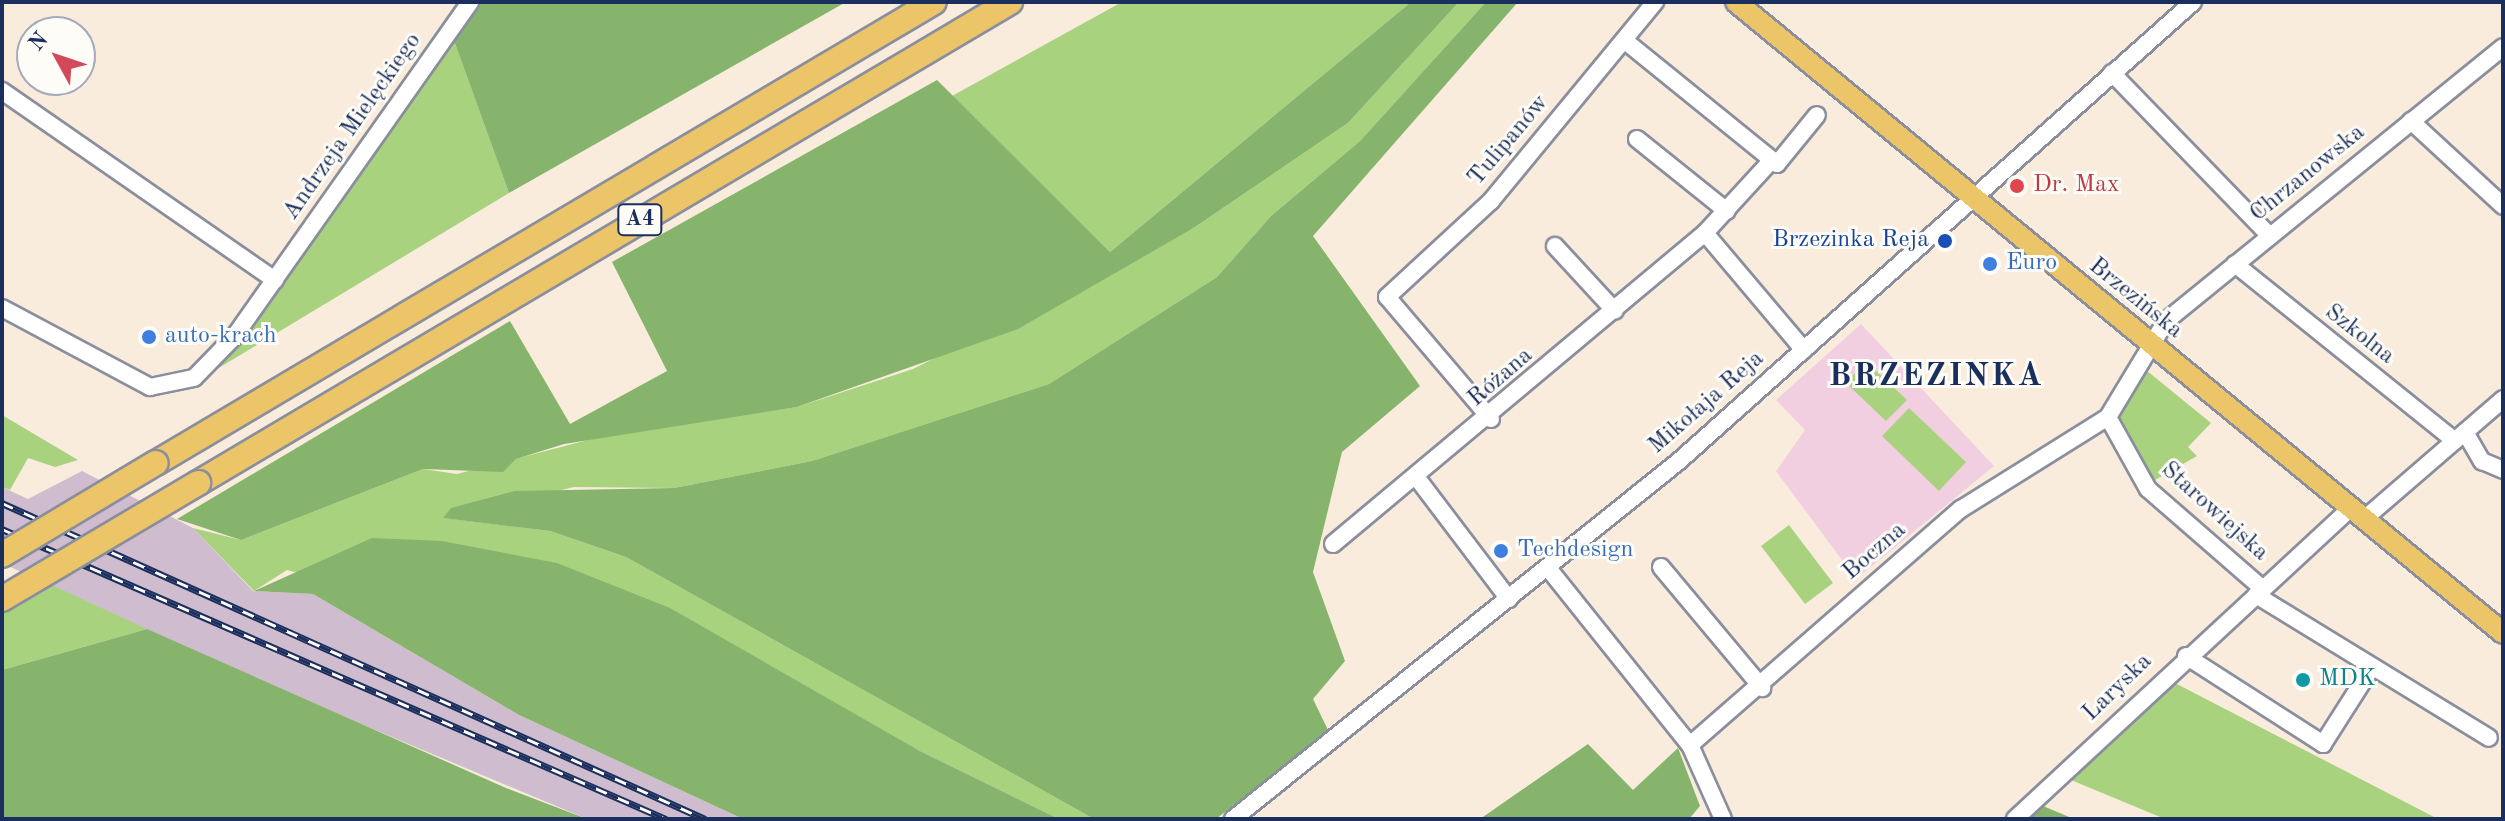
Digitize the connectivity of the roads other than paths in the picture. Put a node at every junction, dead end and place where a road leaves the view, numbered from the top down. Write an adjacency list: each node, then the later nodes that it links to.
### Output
1 (470, 2): 22 (street, Andrzeja Mielęckiego)
2 (934, 2): 35 (highway, A4, bridge)
3 (1010, 2): 39 (highway, A4, bridge)
4 (1655, 2): 7 (street, Tulipanów)
5 (1736, 2): 15 (main road, Brzezińska)
6 (2193, 2): 9 (street, Mikołaja Reja)
7 (1624, 40): 14 (street); 29 (street, Tulipanów)
8 (2499, 55): 12 (street, Chrzanowska)
9 (2112, 73): 15 (street, Mikołaja Reja); 19 (street)
10 (2, 91): 22 (street)
11 (1817, 115): 14 (street, Różana)
12 (2411, 121): 16 (street); 19 (street, Chrzanowska)
13 (1637, 139): 17 (street)
14 (1774, 162): 17 (street, Różana)
15 (1970, 199): 25 (main road, Brzezińska); 26 (street, Mikołaja Reja)
16 (2503, 206)
17 (1727, 211): 18 (street, Różana)
18 (1705, 233): 24 (street, Różana); 26 (street)
19 (2270, 236): 21 (street, Chrzanowska)
20 (1555, 246): 24 (street)
21 (2235, 264): 25 (street, Chrzanowska); 30 (street, Szkolna)
22 (275, 280): 23 (street, Andrzeja Mielęckiego)
23 (2, 308)
24 (1615, 311): 29 (street, Różana)
25 (2148, 343): 28 (street); 33 (main road, Brzezińska)
26 (1804, 350): 37 (street, Mikołaja Reja)
27 (2503, 399): 30 (street, Laryska)
28 (2108, 417): 38 (street, Starowiejska); 44 (street, Boczna)
29 (1491, 419): 32 (street, Różana)
30 (2460, 437): 31 (street, Szkolna); 33 (street, Laryska)
31 (2503, 470)
32 (1417, 478): 34 (street, Różana); 40 (street)
33 (2356, 515): 38 (street, Laryska); 41 (main road, Brzezińska)
34 (1333, 544)
35 (2, 555)
36 (1661, 567): 44 (street)
37 (1548, 568): 40 (street, Mikołaja Reja); 46 (street)
38 (2259, 592): 42 (street, Laryska); 43 (street)
39 (2, 599)
40 (1509, 599): 47 (street, Mikołaja Reja)
41 (2503, 633)
42 (2186, 656): 43 (street); 49 (street, Laryska)
43 (2372, 667): 45 (street)
44 (1762, 688): 46 (street, Boczna)
45 (2489, 738)
46 (1690, 745): 48 (street)
47 (1233, 819)
48 (1723, 819)
49 (2015, 819)

